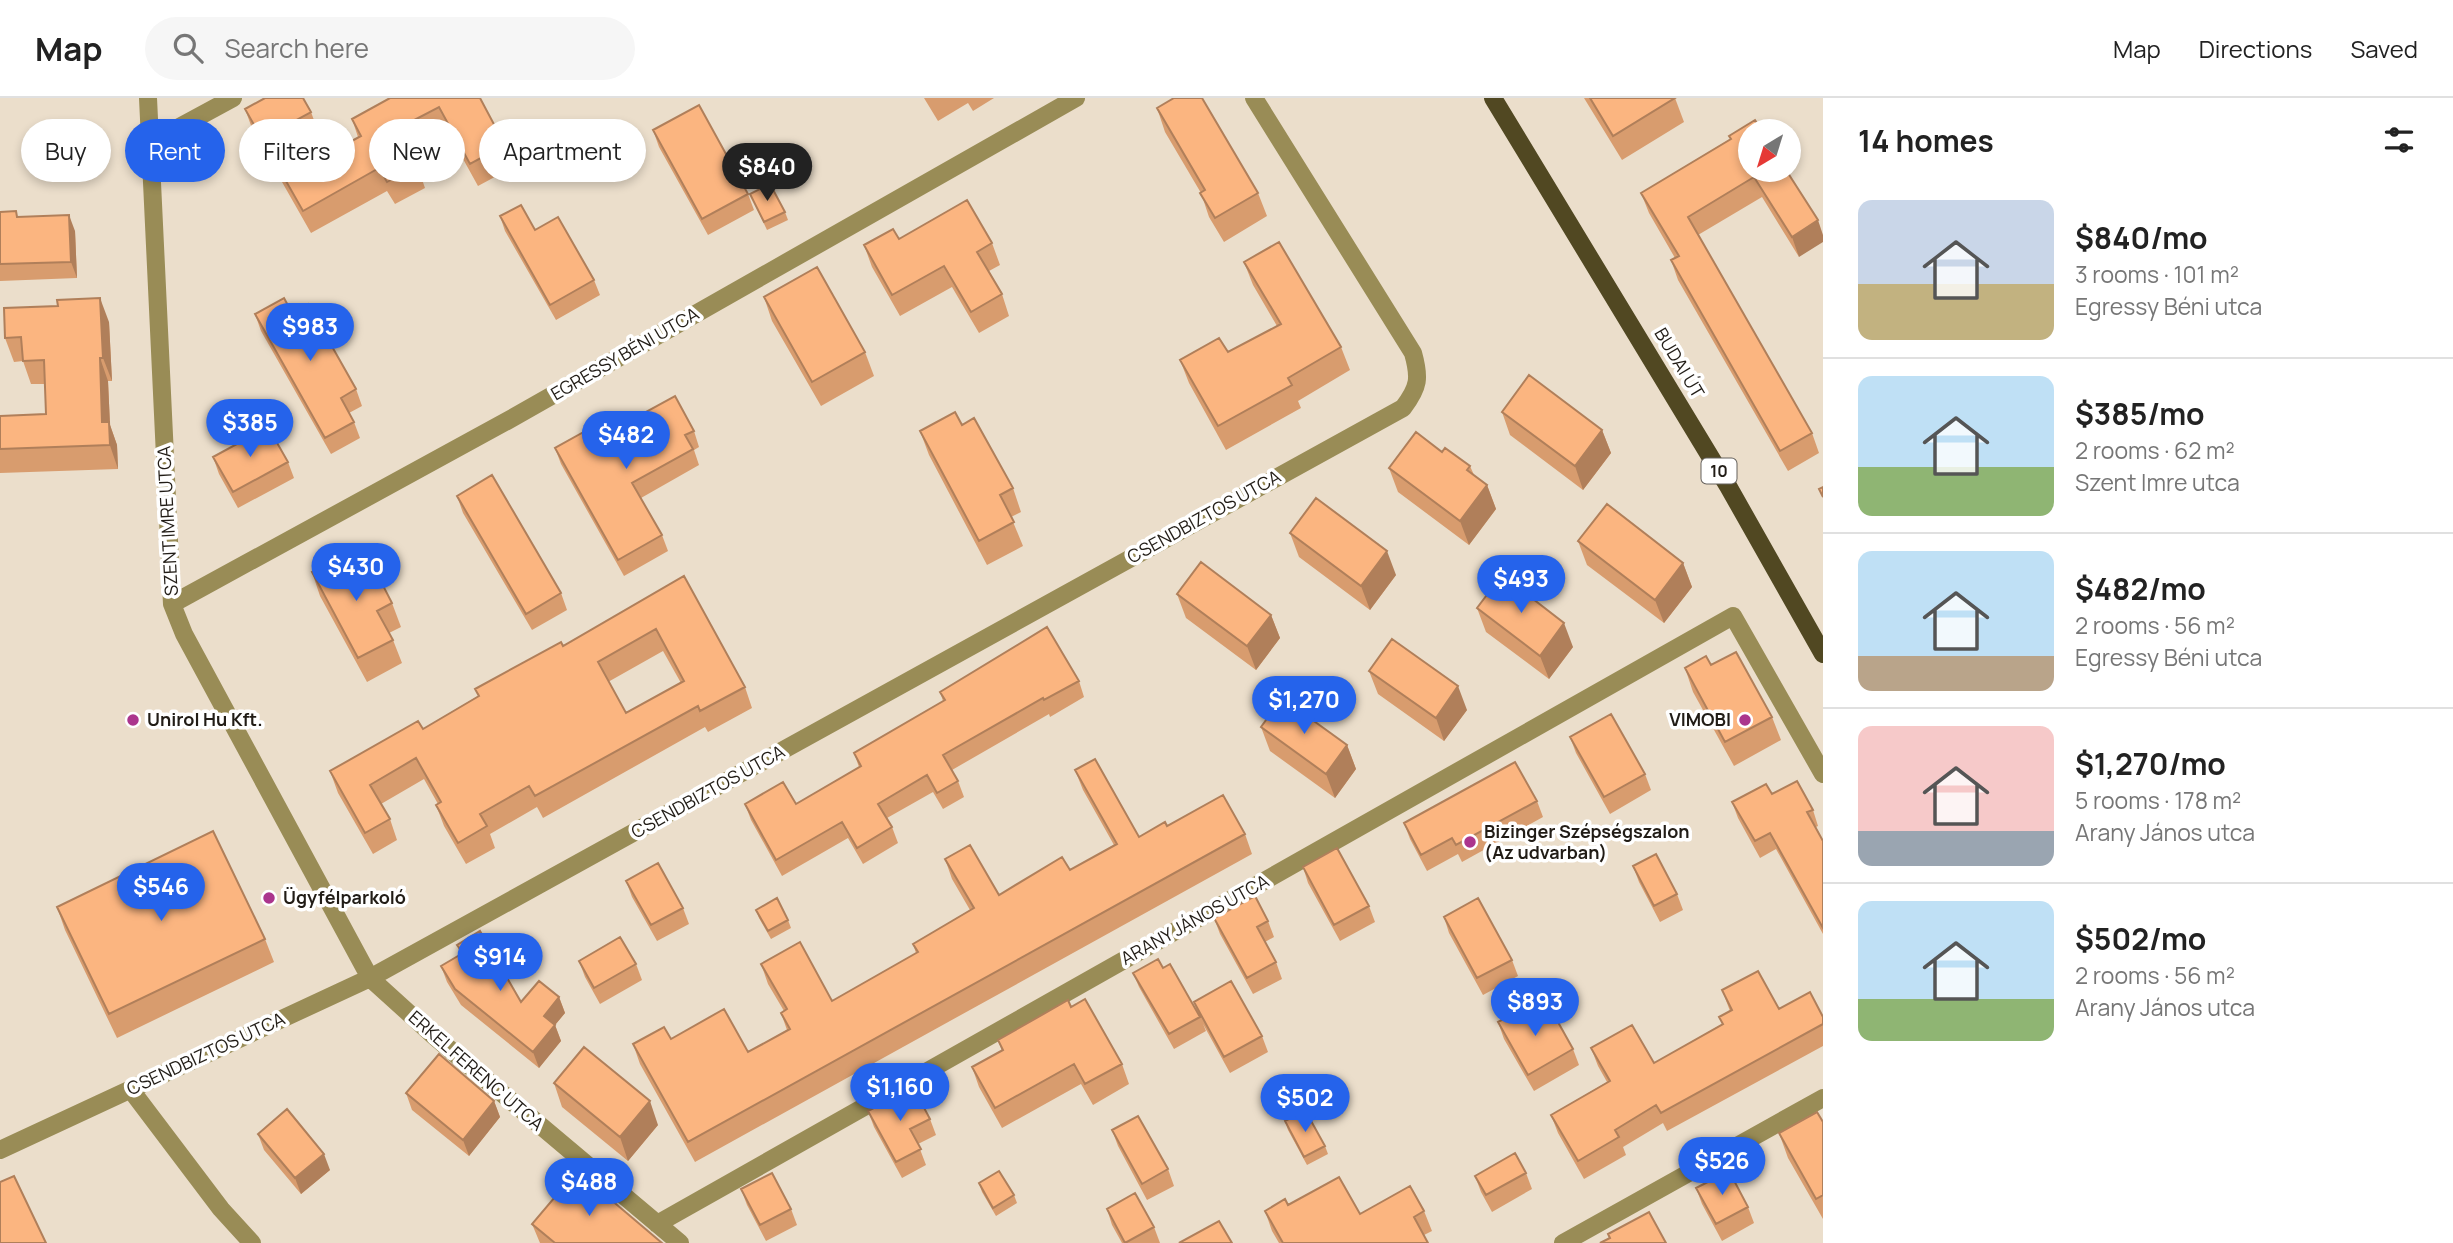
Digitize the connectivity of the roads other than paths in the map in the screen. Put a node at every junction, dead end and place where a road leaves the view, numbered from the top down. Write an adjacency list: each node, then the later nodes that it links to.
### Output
1 (148, 98): 6 (street, SZENT IMRE UTCA)
2 (233, 98): 7 (street)
3 (1076, 98): 9 (street, EGRESSY BÉNI UTCA)
4 (1254, 98): 12 (street, CSENDBIZTOS UTCA)
5 (1493, 98): 10 (main road, BUDAI ÚT / 10)
6 (149, 119)
7 (194, 119)
8 (152, 182): 9 (street, SZENT IMRE UTCA)
9 (172, 604): 12 (street, SZENT IMRE UTCA)
10 (1823, 654)
11 (1823, 774): 16 (street, ARANY JÁNOS UTCA)
12 (370, 978): 13 (street, CSENDBIZTOS UTCA); 16 (street, ERKEL FERENC UTCA)
13 (131, 1090): 15 (street, CSENDBIZTOS UTCA); 17 (street)
14 (1823, 1098): 19 (street)
15 (0, 1150)
16 (657, 1224): 18 (street, ERKEL FERENC UTCA)
17 (252, 1243)
18 (680, 1243)
19 (1563, 1243)

